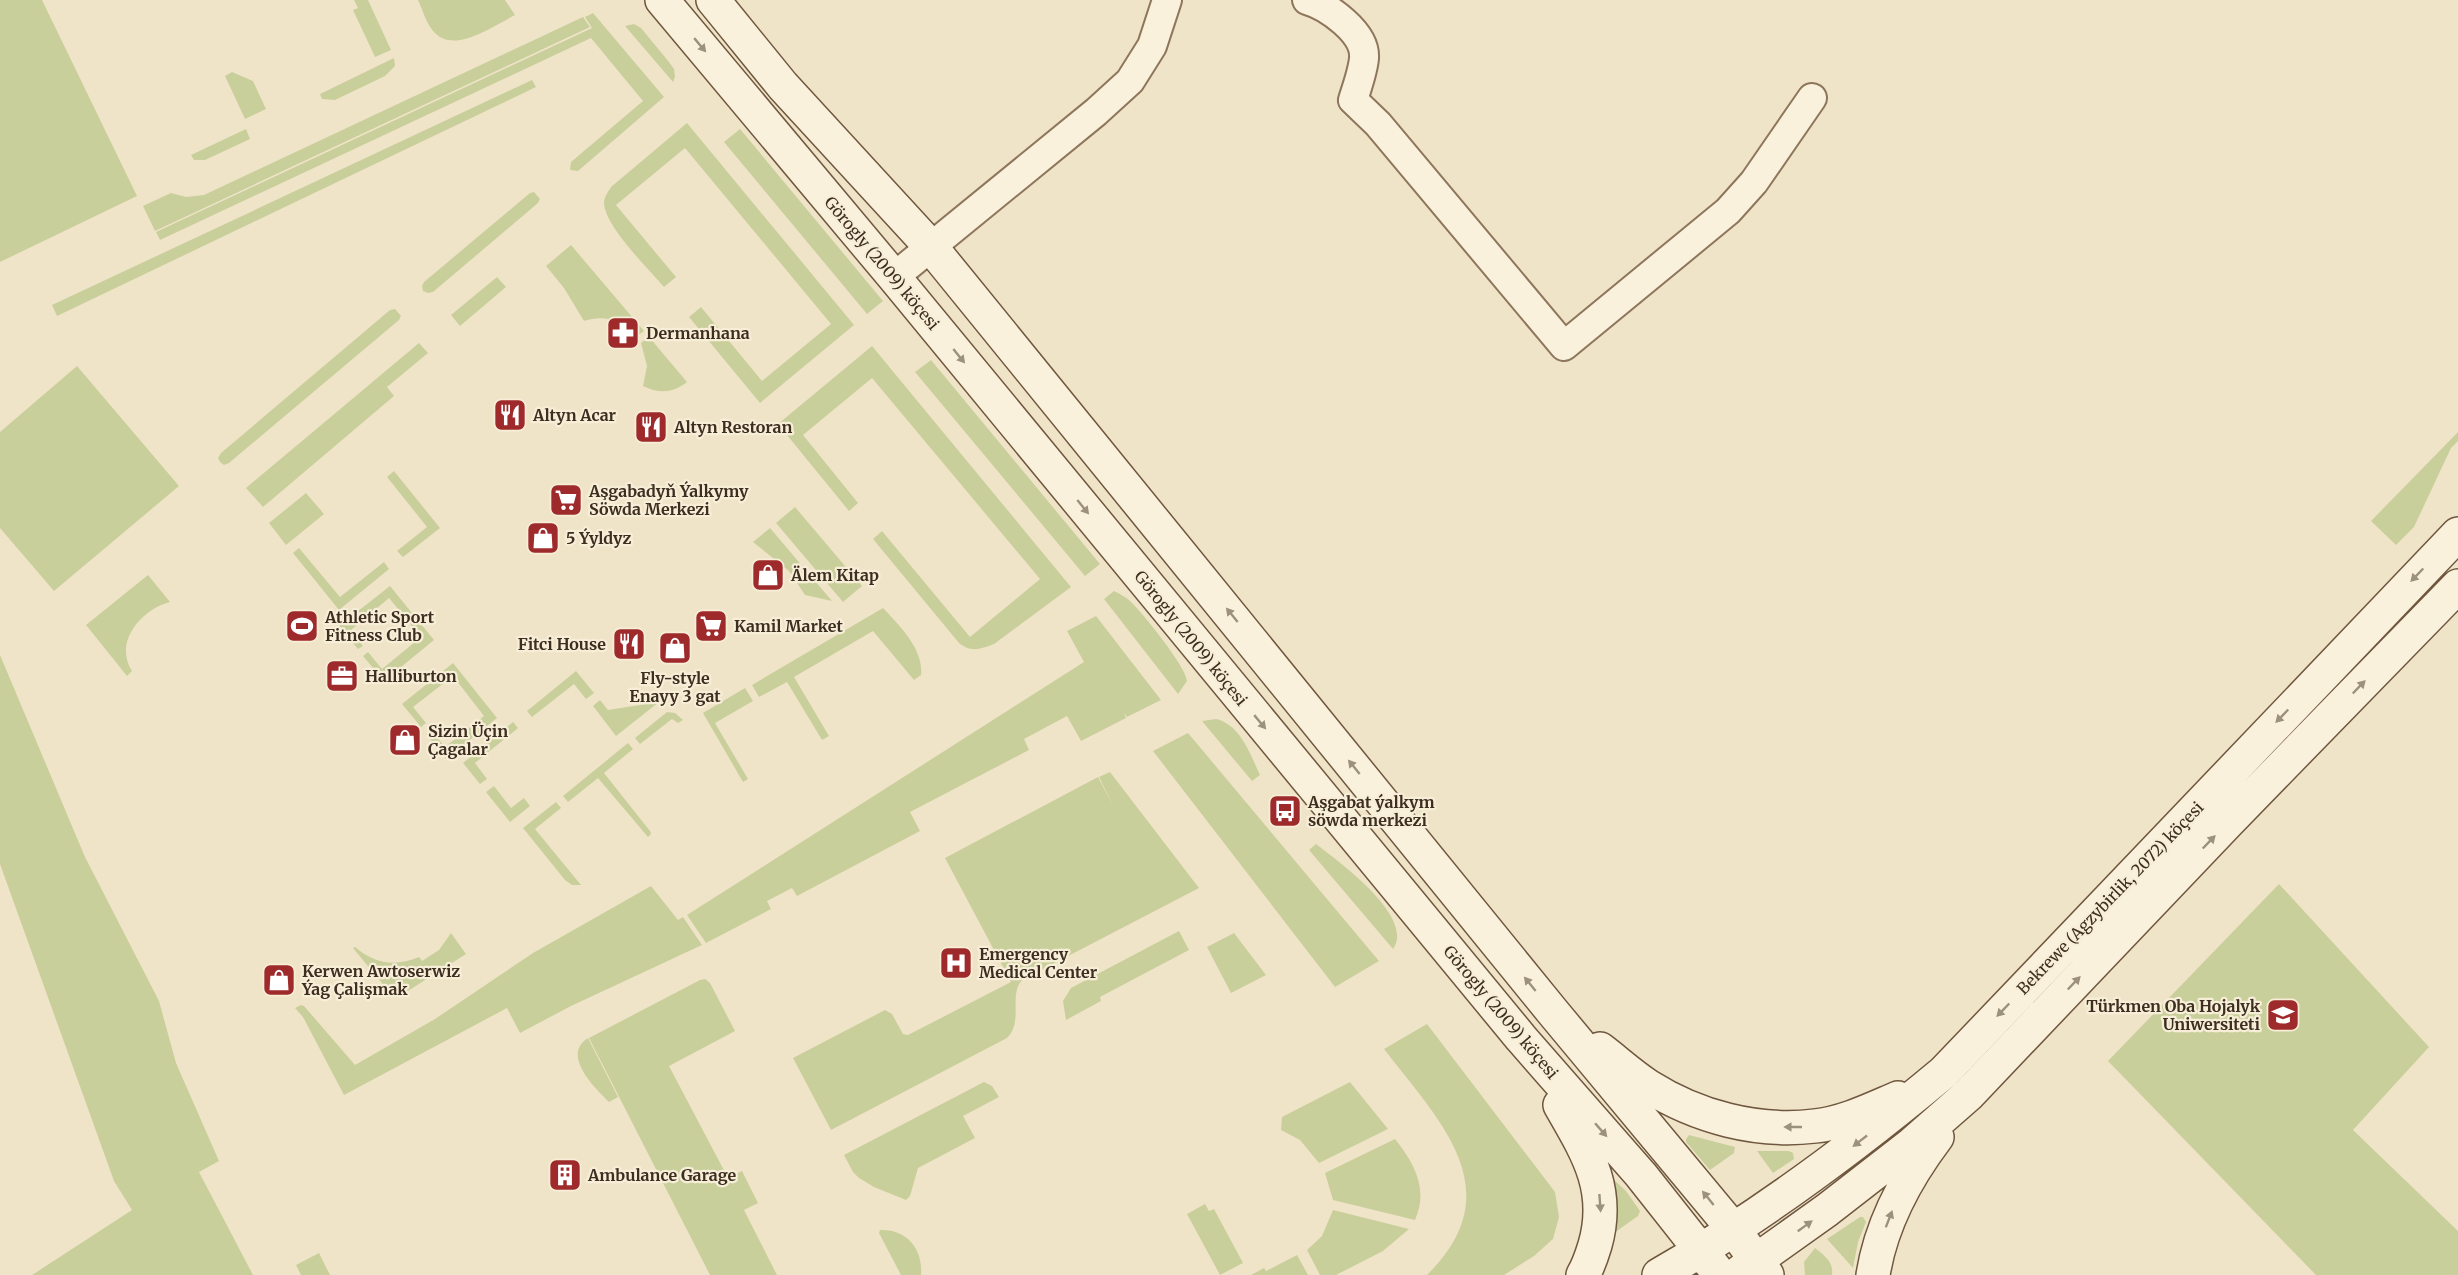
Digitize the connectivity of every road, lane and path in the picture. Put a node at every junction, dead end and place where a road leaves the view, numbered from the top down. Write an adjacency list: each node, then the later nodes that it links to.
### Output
1 (662, 0): 7 (main road, Görogly (2009) köçesi, one-way to 7)
2 (713, 0): 6 (main road)
3 (1167, 0): 6 (street)
4 (1306, 0): 5 (street)
5 (1812, 98)
6 (931, 247): 7 (street); 10 (main road, one-way to 6)
7 (894, 277): 11 (main road, Görogly (2009) köçesi, one-way to 11)
8 (2458, 534): 12 (main road, Bekrewe (Agzybirlik, 2072) köçesi, one-way to 12)
9 (2458, 586): 13 (main road, Bekrewe (Agzybirlik, 2072) köçesi, one-way to 9)
10 (1552, 1011): 12 (main road, one-way to 10); 14 (main road, one-way to 10)
11 (1521, 1038): 15 (main road, Görogly (2009) köçesi, one-way to 15); 17 (main road, one-way to 17)
12 (1944, 1072): 14 (main road, Bekrewe (Agzybirlik, 2072) köçesi, one-way to 14)
13 (1968, 1095): 16 (main road, Bekrewe (Agzybirlik, 2072) köçesi, one-way to 13); 19 (main road, one-way to 13)
14 (1734, 1230): 15 (main road, Bekrewe (Agzybirlik, 2072) köçesi); 16 (main road)
15 (1711, 1263): 18 (main road, Bekrewe (Agzybirlik, 2072) köçesi)
16 (1754, 1270)
17 (1583, 1275)
18 (1659, 1275)
19 (1873, 1275)

